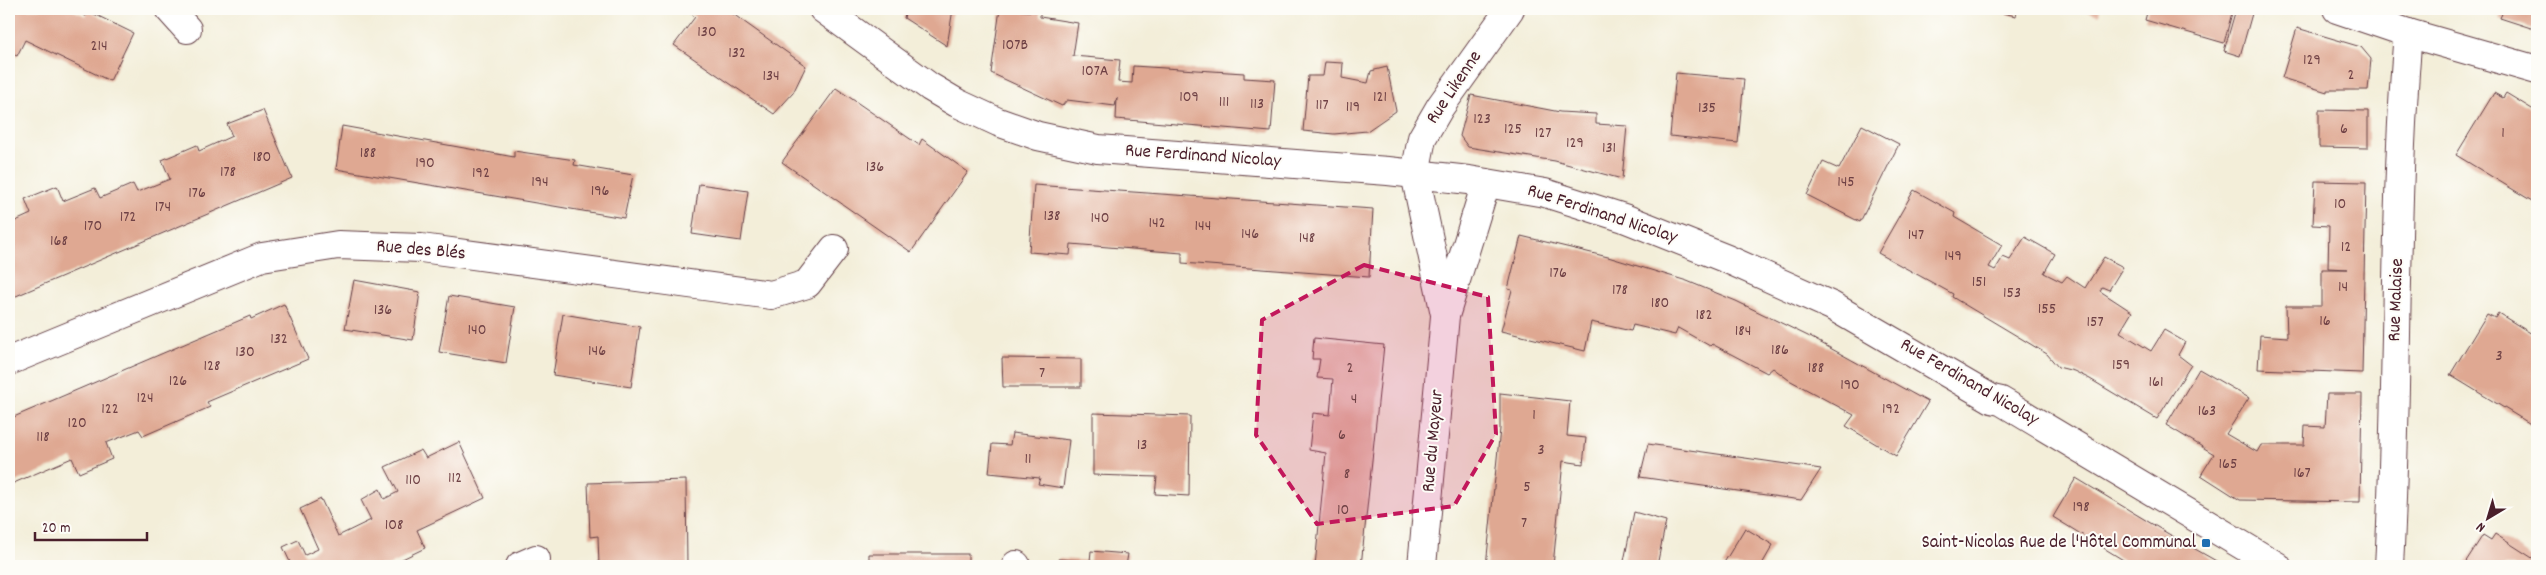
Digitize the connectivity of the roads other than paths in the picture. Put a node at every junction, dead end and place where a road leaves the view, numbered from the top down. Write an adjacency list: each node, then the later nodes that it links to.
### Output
1 (169, 9): 5 (street)
2 (823, 9): 8 (street, Rue Ferdinand Nicolay)
3 (1510, 9): 8 (street, Rue Likenne)
4 (2337, 9): 6 (street)
5 (187, 29)
6 (2408, 33): 7 (street); 15 (street, Rue Malaise)
7 (2537, 70)
8 (1415, 174): 9 (street, Rue Ferdinand Nicolay); 11 (street, Rue du Mayeur)
9 (1486, 184): 11 (street, Rue du Mayeur); 14 (street, Rue Ferdinand Nicolay)
10 (834, 249): 12 (street, Rue des Blés)
11 (1445, 316): 13 (street, Rue du Mayeur)
12 (9, 361)
13 (1422, 566)
14 (2276, 566)
15 (2389, 566)

